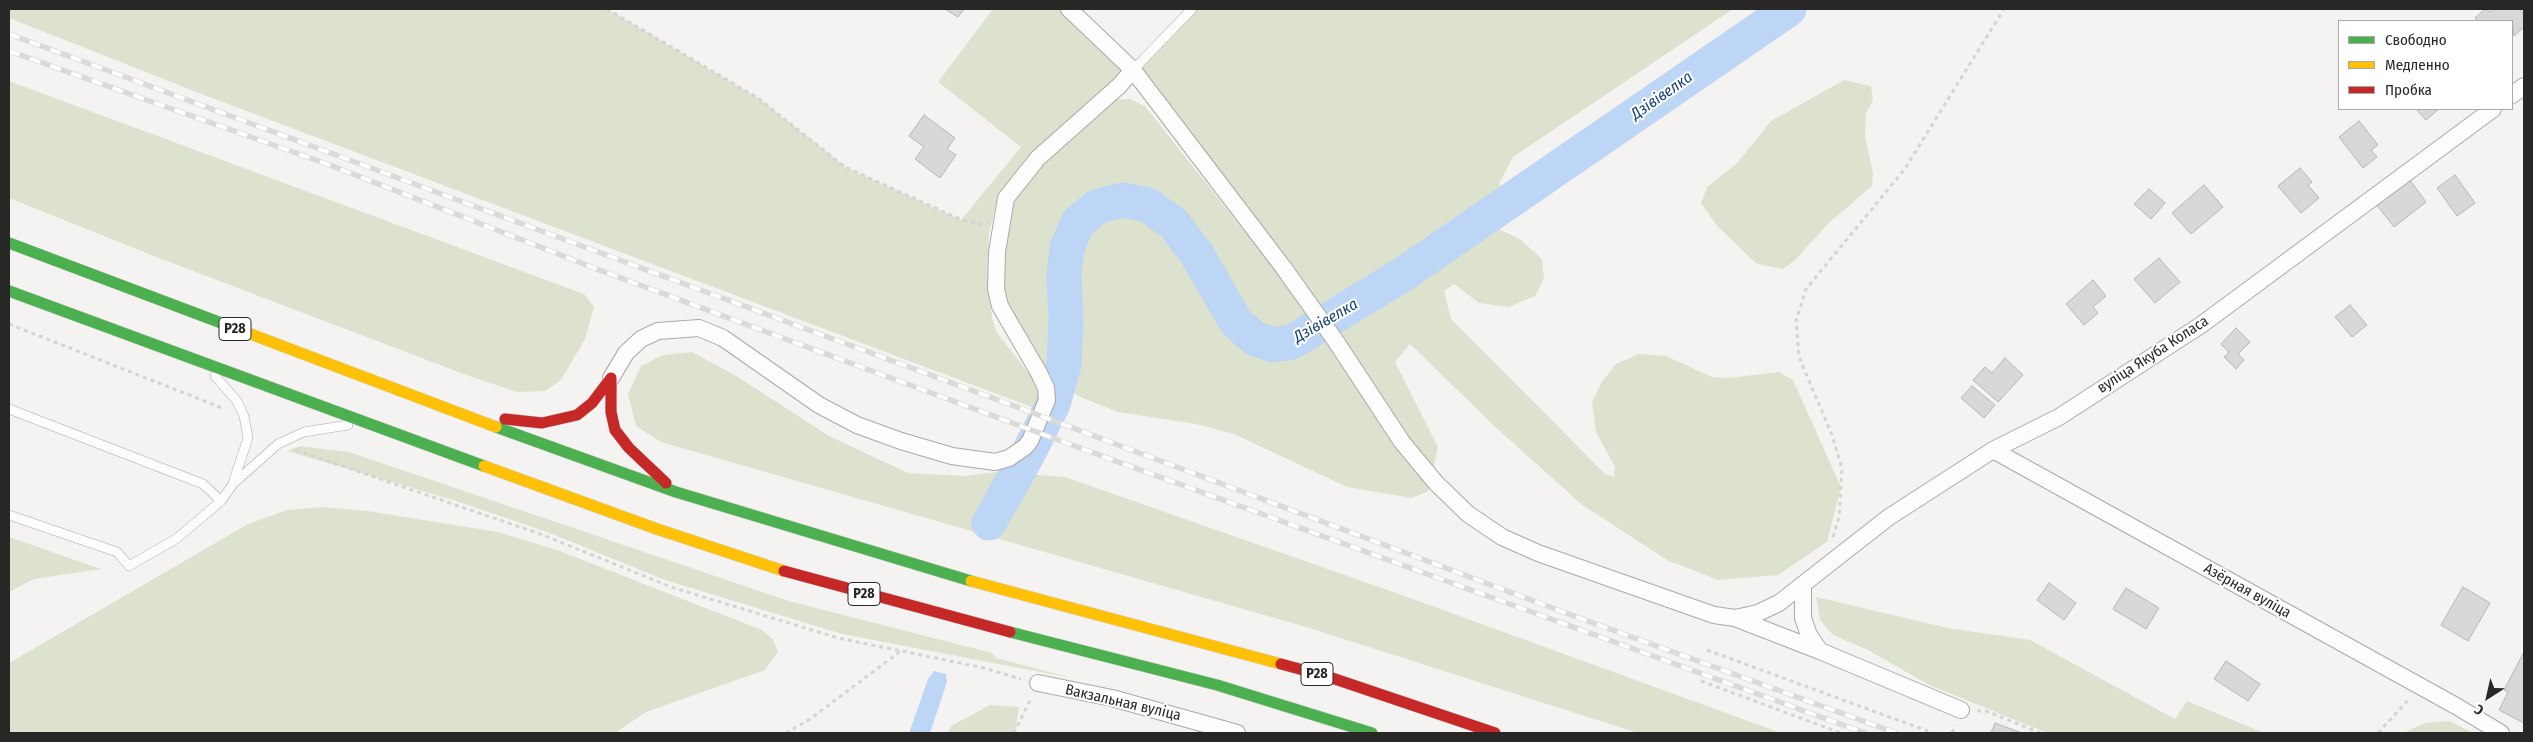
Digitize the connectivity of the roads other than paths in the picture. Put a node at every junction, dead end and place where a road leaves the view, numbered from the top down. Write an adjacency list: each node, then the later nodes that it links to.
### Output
1 (1069, 9): 3 (street)
2 (1192, 9): 3 (lane)
3 (1133, 70): 10 (street); 20 (street)
4 (2524, 86): 5 (street)
5 (2513, 94)
6 (2492, 110): 14 (street, вуліца Якуба Коласа)
7 (9, 243): 12 (highway, Р28)
8 (9, 291): 9 (highway, Р28)
9 (206, 365): 13 (highway, Р28); 15 (lane)
10 (611, 378): 12 (highway); 16 (highway)
11 (9, 409): 17 (lane)
12 (461, 414): 16 (highway, Р28)
13 (366, 424): 15 (lane); 25 (highway, Р28)
14 (1993, 450): 19 (street, вуліца Якуба Коласа); 27 (street, Азёрная вуліца)
15 (233, 484): 17 (lane)
16 (676, 492): 26 (highway, Р28)
17 (221, 501): 18 (lane)
18 (9, 515)
19 (1803, 586): 20 (street, вуліца Якуба Коласа); 21 (street)
20 (1735, 618): 21 (street)
21 (1820, 651): 23 (street)
22 (1038, 683): 24 (street, Вакзальная вуліца)
23 (1962, 710)
24 (1237, 733)
25 (1372, 733)
26 (1495, 733)
27 (2501, 733)

